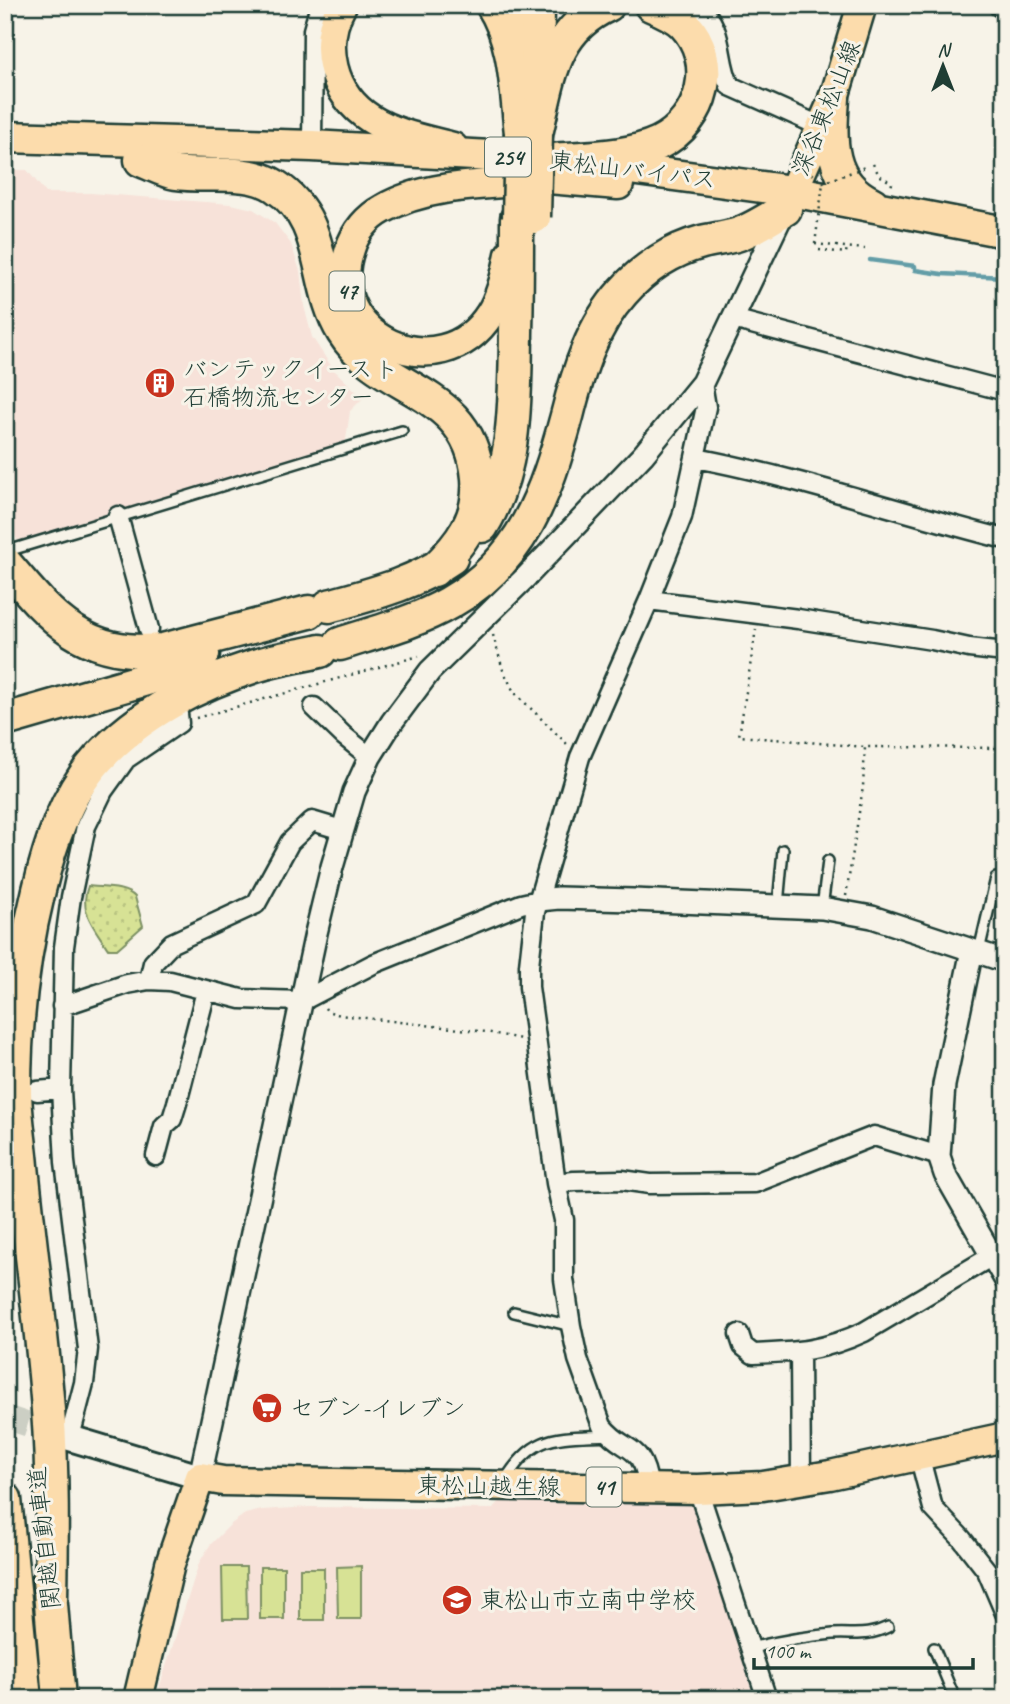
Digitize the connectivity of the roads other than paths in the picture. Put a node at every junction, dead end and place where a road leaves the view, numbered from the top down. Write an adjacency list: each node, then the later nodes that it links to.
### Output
1 (320, 5): 15 (street)
2 (342, 5): 17 (main road)
3 (490, 5): 16 (main road)
4 (521, 5): 16 (main road)
5 (538, 5): 16 (highway)
6 (608, 5): 16 (highway)
7 (651, 5): 16 (highway)
8 (698, 5): 13 (street)
9 (862, 5): 12 (main road, 深谷東松山線)
10 (1000, 5): 11 (street)
11 (1005, 8)
12 (834, 98): 13 (main road, 深谷東松山線); 20 (highway)
13 (822, 127): 21 (main road, 深谷東松山線)
14 (5, 137): 15 (highway, 東松山バイパス / 254)
15 (312, 146): 17 (highway, 東松山バイパス / 254)
16 (544, 152): 17 (highway, 東松山バイパス / 254); 19 (highway, 東松山バイパス / 254); 21 (highway, 東松山バイパス / 254); 22 (highway, bridge); 22 (main road, 47)
17 (478, 154)
18 (5, 155): 19 (highway, 東松山バイパス / 254)
19 (141, 160): 34 (highway)
20 (889, 193): 21 (highway, 東松山バイパス / 254); 23 (highway, 東松山バイパス / 254)
21 (789, 200): 24 (highway, 東松山バイパス / 254); 25 (street); 36 (highway)
22 (526, 218): 34 (highway); 36 (highway)
23 (1005, 232)
24 (1005, 249)
25 (733, 318): 26 (street); 27 (street)
26 (702, 383): 29 (street); 45 (street)
27 (1005, 391)
28 (402, 432): 30 (lane)
29 (696, 457): 32 (street); 35 (street)
30 (118, 516): 31 (lane); 38 (street)
31 (5, 537)
32 (1005, 539)
33 (5, 563): 37 (highway)
34 (434, 570): 37 (highway)
35 (649, 600): 39 (street); 50 (street)
36 (418, 617): 40 (highway)
37 (249, 627): 43 (highway)
38 (149, 629)
39 (1005, 652)
40 (256, 665): 44 (highway); 81 (highway)
41 (314, 707): 45 (street)
42 (178, 718): 58 (street)
43 (5, 720)
44 (5, 736)
45 (370, 757): 46 (street)
46 (342, 830): 55 (street); 57 (street)
47 (783, 850): 51 (lane)
48 (828, 861): 52 (lane)
49 (996, 878): 53 (lane)
50 (540, 900): 51 (street); 57 (street); 64 (street)
51 (778, 905): 52 (street)
52 (822, 908): 53 (street)
53 (976, 951): 54 (street); 62 (street)
54 (1004, 958)
55 (149, 980): 56 (street); 58 (street)
56 (206, 991): 57 (street); 61 (street)
57 (309, 997): 75 (street)
58 (62, 1006): 59 (street)
59 (61, 1088): 60 (street); 71 (street)
60 (37, 1091)
61 (156, 1156)
62 (939, 1156): 64 (street); 65 (street)
63 (5, 1168): 81 (highway, 関越自動車道)
64 (556, 1183): 68 (street)
65 (992, 1256): 66 (street); 70 (street)
66 (1005, 1279)
67 (514, 1312): 68 (lane)
68 (571, 1326): 72 (street)
69 (739, 1334): 70 (street)
70 (800, 1352): 76 (street)
71 (62, 1435): 75 (main road)
72 (609, 1435): 77 (lane); 78 (street)
73 (1005, 1437): 74 (main road, 東松山越生線 / 41)
74 (919, 1455): 76 (main road, 東松山越生線 / 41); 82 (street)
75 (200, 1477): 77 (main road, 東松山越生線 / 41); 90 (main road)
76 (800, 1480): 79 (main road, 東松山越生線 / 41)
77 (501, 1486): 78 (main road, 東松山越生線 / 41)
78 (649, 1488): 79 (main road, 東松山越生線 / 41)
79 (698, 1489): 85 (street)
80 (5, 1499): 88 (highway, 関越自動車道)
81 (51, 1600): 89 (highway, 関越自動車道)
82 (1005, 1613)
83 (888, 1627): 85 (lane)
84 (5, 1642): 87 (highway)
85 (751, 1647): 91 (street)
86 (934, 1648): 92 (lane)
87 (14, 1699)
88 (25, 1699)
89 (59, 1699)
90 (138, 1699)
91 (767, 1699)
92 (954, 1699)

